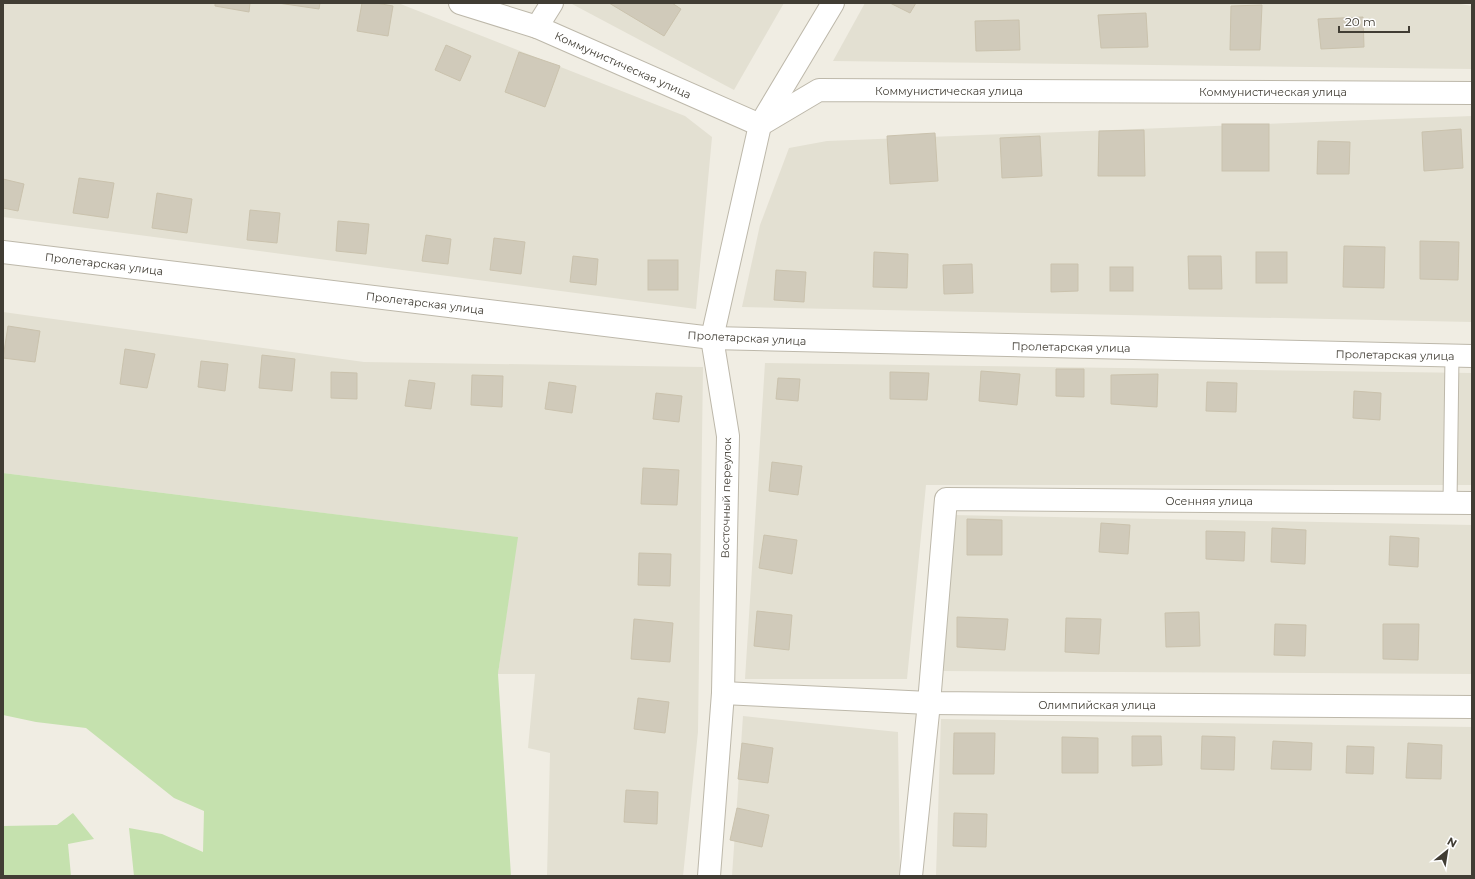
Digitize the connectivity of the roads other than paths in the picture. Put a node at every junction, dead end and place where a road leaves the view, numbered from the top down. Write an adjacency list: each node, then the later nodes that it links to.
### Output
1 (460, 3): 4 (street, Коммунистическая улица)
2 (552, 3): 4 (street)
3 (832, 3): 6 (street, Восточный переулок)
4 (538, 27): 6 (street, Коммунистическая улица)
5 (1472, 93): 6 (street, Коммунистическая улица)
6 (760, 125): 8 (street, Восточный переулок)
7 (3, 252): 8 (street, Пролетарская улица)
8 (712, 338): 9 (street, Пролетарская улица); 12 (street, Восточный переулок)
9 (1462, 356): 10 (lane)
10 (1450, 503): 11 (street, Осенняя улица); 13 (street, Осенняя улица)
11 (1472, 503)
12 (723, 693): 13 (street, Олимпийская улица); 15 (street, Восточный переулок)
13 (929, 703): 14 (street, Олимпийская улица); 16 (street)
14 (1472, 707)
15 (709, 876)
16 (911, 876)

